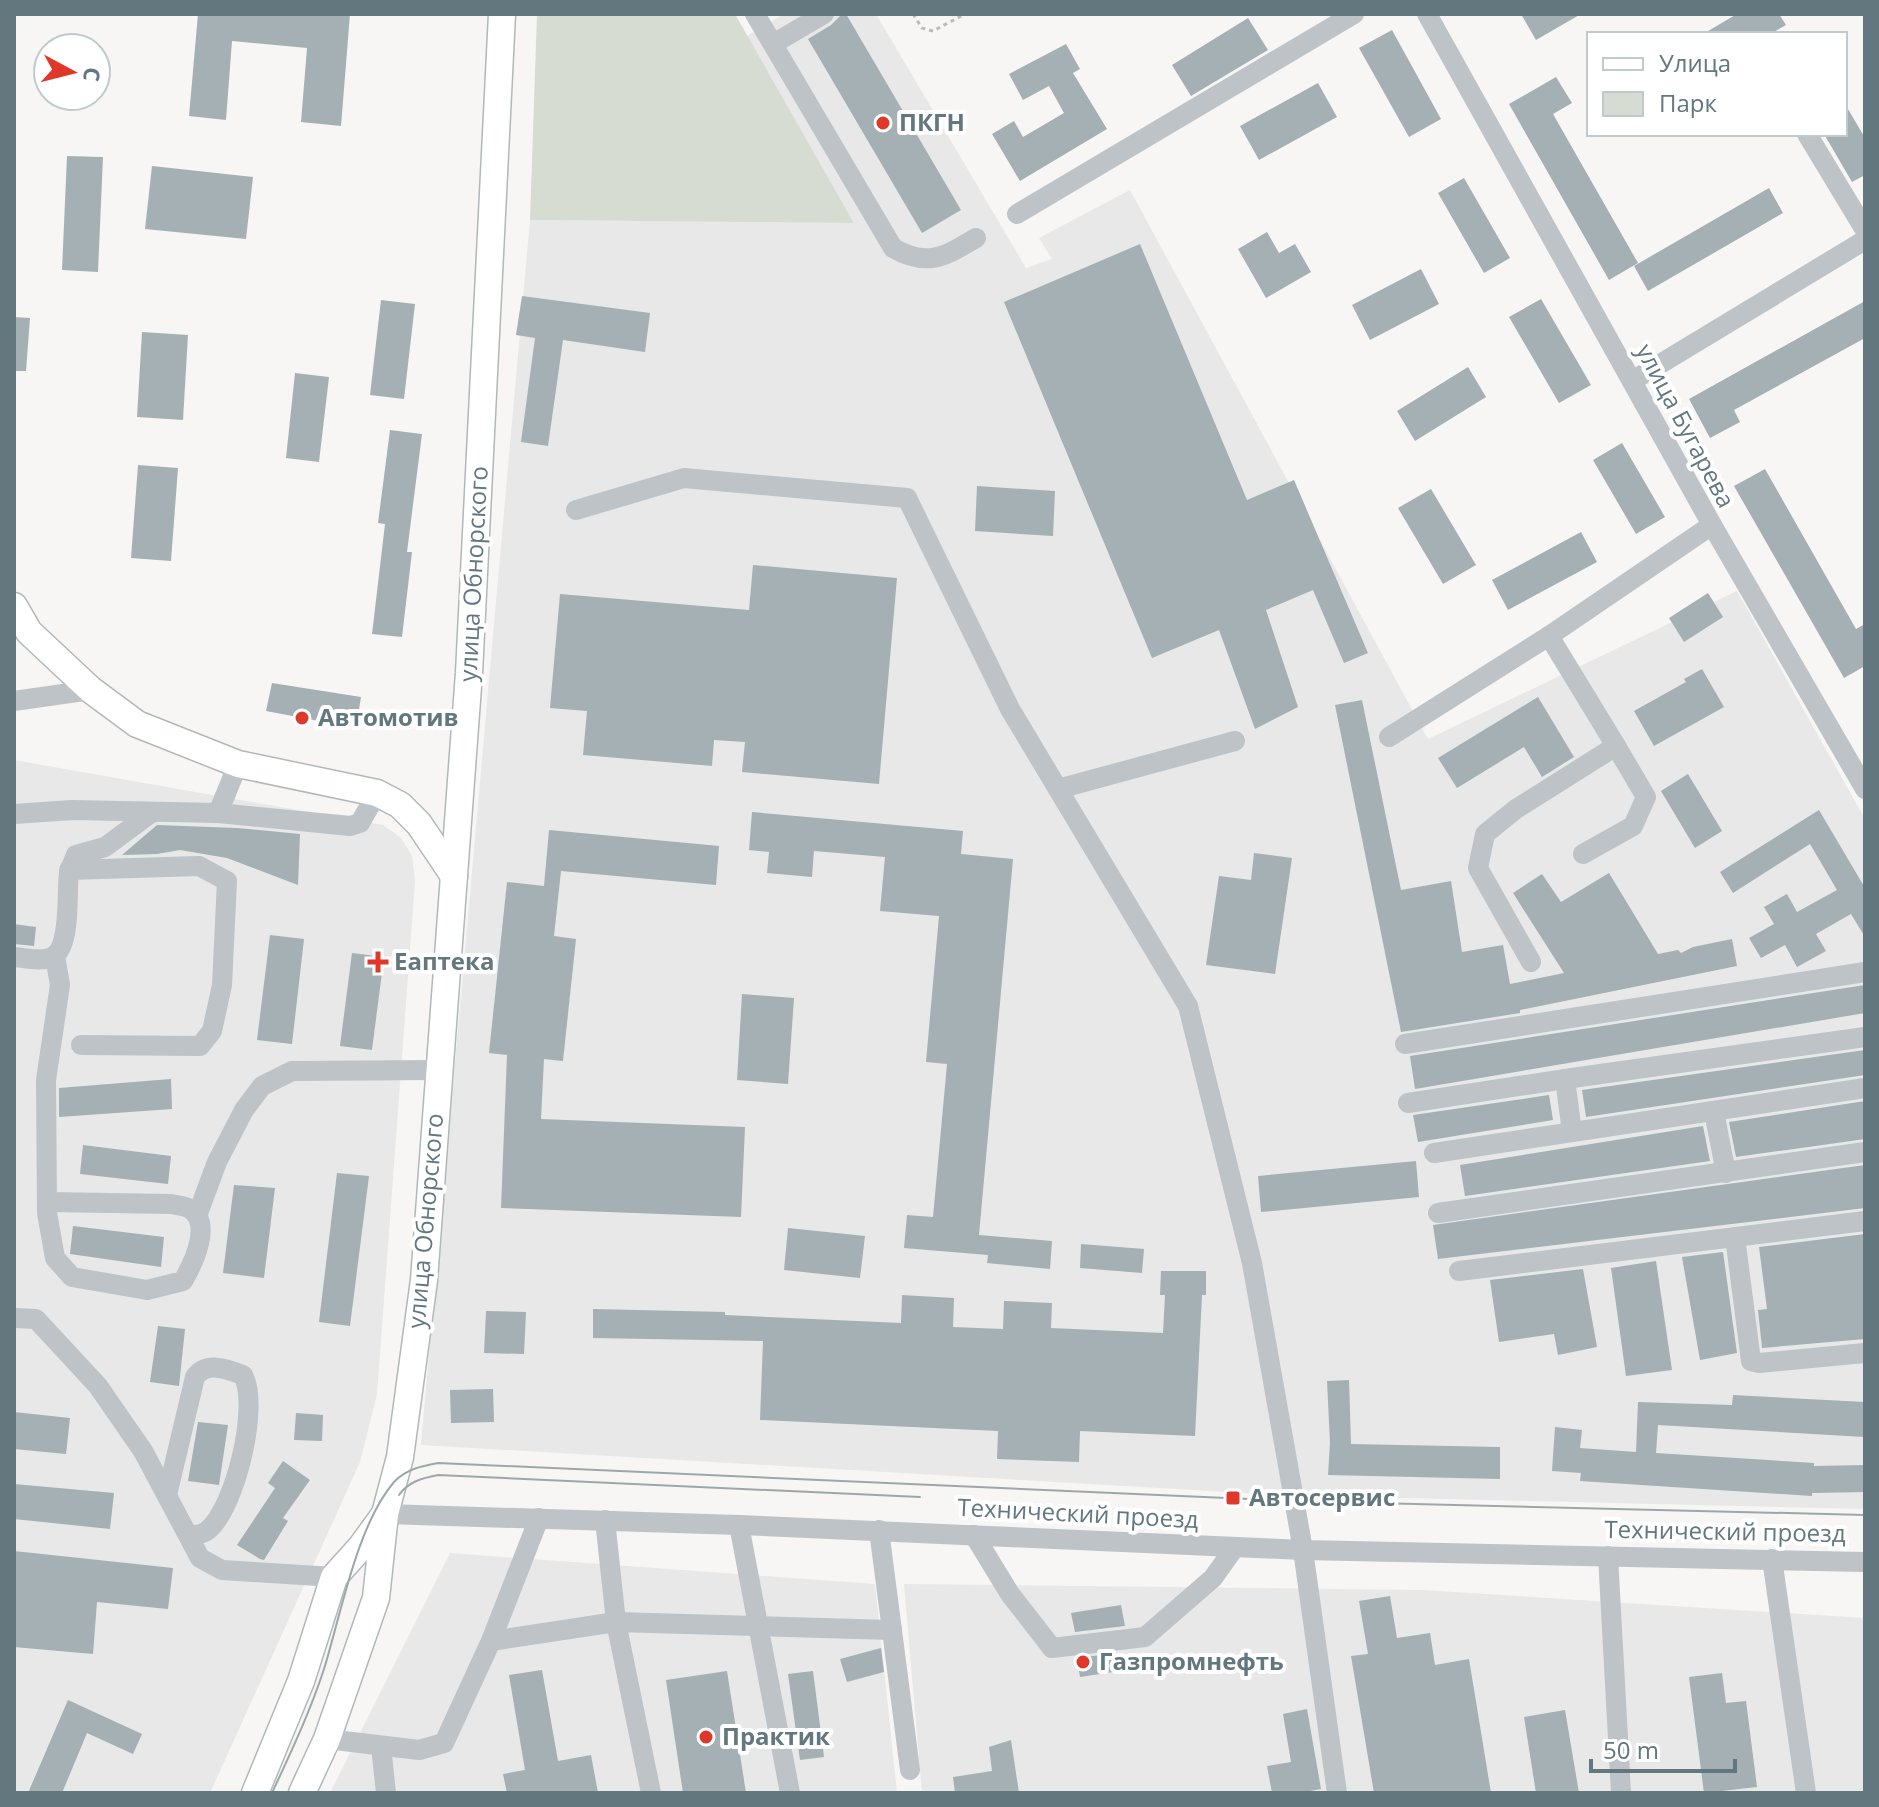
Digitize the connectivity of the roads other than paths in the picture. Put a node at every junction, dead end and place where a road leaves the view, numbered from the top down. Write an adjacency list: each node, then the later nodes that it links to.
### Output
1 (502, 14): 31 (main road, улица Обнорского)
2 (755, 14): 6 (street)
3 (824, 14): 6 (street)
4 (1354, 14): 8 (street)
5 (1427, 14): 12 (street, улица Бугарева)
6 (773, 44): 10 (street)
7 (1808, 136): 9 (street)
8 (1017, 214)
9 (1865, 230)
10 (976, 238)
11 (1865, 240): 12 (street)
12 (1632, 381): 14 (street, улица Бугарева)
13 (576, 510): 23 (street)
14 (1712, 525): 16 (street, улица Бугарева); 24 (street)
15 (14, 606): 17 (main road)
16 (1549, 636): 19 (street, улица Бугарева); 21 (street)
17 (91, 690): 18 (street); 22 (main road)
18 (14, 701)
19 (1389, 737)
20 (1235, 741): 23 (street)
21 (1616, 746): 29 (street); 34 (street)
22 (238, 764): 25 (main road); 27 (street)
23 (1058, 789): 65 (street)
24 (1865, 789)
25 (377, 793): 27 (street); 31 (main road)
26 (151, 813): 27 (street); 28 (street); 30 (street)
27 (218, 813)
28 (14, 814)
29 (1583, 854)
30 (69, 870): 32 (street); 38 (street)
31 (454, 876): 39 (main road, улица Обнорского)
32 (55, 956): 33 (street); 48 (street)
33 (14, 957)
34 (1531, 962)
35 (1865, 972): 37 (street)
36 (1865, 1037): 40 (street)
37 (1405, 1044)
38 (81, 1045)
39 (439, 1070): 50 (street); 57 (main road, улица Обнорского)
40 (1565, 1079): 42 (street); 44 (street)
41 (1865, 1088): 43 (street)
42 (1408, 1103)
43 (1714, 1112): 44 (street); 47 (street)
44 (1572, 1132): 46 (street)
45 (1865, 1152): 47 (street)
46 (1434, 1153)
47 (1726, 1173): 49 (street)
48 (47, 1202): 50 (street); 50 (street)
49 (1438, 1213)
50 (197, 1216)
51 (1865, 1221): 52 (street)
52 (1735, 1237): 53 (street); 55 (street)
53 (1459, 1271)
54 (14, 1318): 56 (street)
55 (1865, 1353)
56 (167, 1495): 63 (street); 63 (street)
57 (385, 1514): 58 (street, Технический проезд); 69 (main road, улица Обнорского); 74 (main road, улица Обнорского)
58 (539, 1518): 59 (street, Технический проезд); 73 (street)
59 (605, 1520): 60 (street, Технический проезд); 70 (street)
60 (739, 1525): 61 (street, Технический проезд); 71 (street)
61 (879, 1530): 62 (street, Технический проезд); 72 (street)
62 (974, 1535): 64 (street, Технический проезд); 64 (street)
63 (190, 1536): 69 (street)
64 (1235, 1547): 65 (street, Технический проезд)
65 (1303, 1550): 66 (street, Технический проезд); 82 (street)
66 (1608, 1556): 67 (street, Технический проезд); 83 (street)
67 (1772, 1559): 68 (street, Технический проезд); 84 (street)
68 (1865, 1562)
69 (334, 1577): 77 (main road, улица Обнорского)
70 (616, 1622): 71 (street); 73 (street); 80 (street)
71 (759, 1626): 72 (street); 81 (street)
72 (892, 1630): 76 (street)
73 (491, 1641): 75 (street)
74 (331, 1741): 75 (street); 78 (main road, улица Обнорского)
75 (381, 1746): 79 (street)
76 (910, 1770)
77 (255, 1793)
78 (302, 1793)
79 (386, 1793)
80 (651, 1793)
81 (790, 1793)
82 (1337, 1793)
83 (1621, 1793)
84 (1806, 1793)

